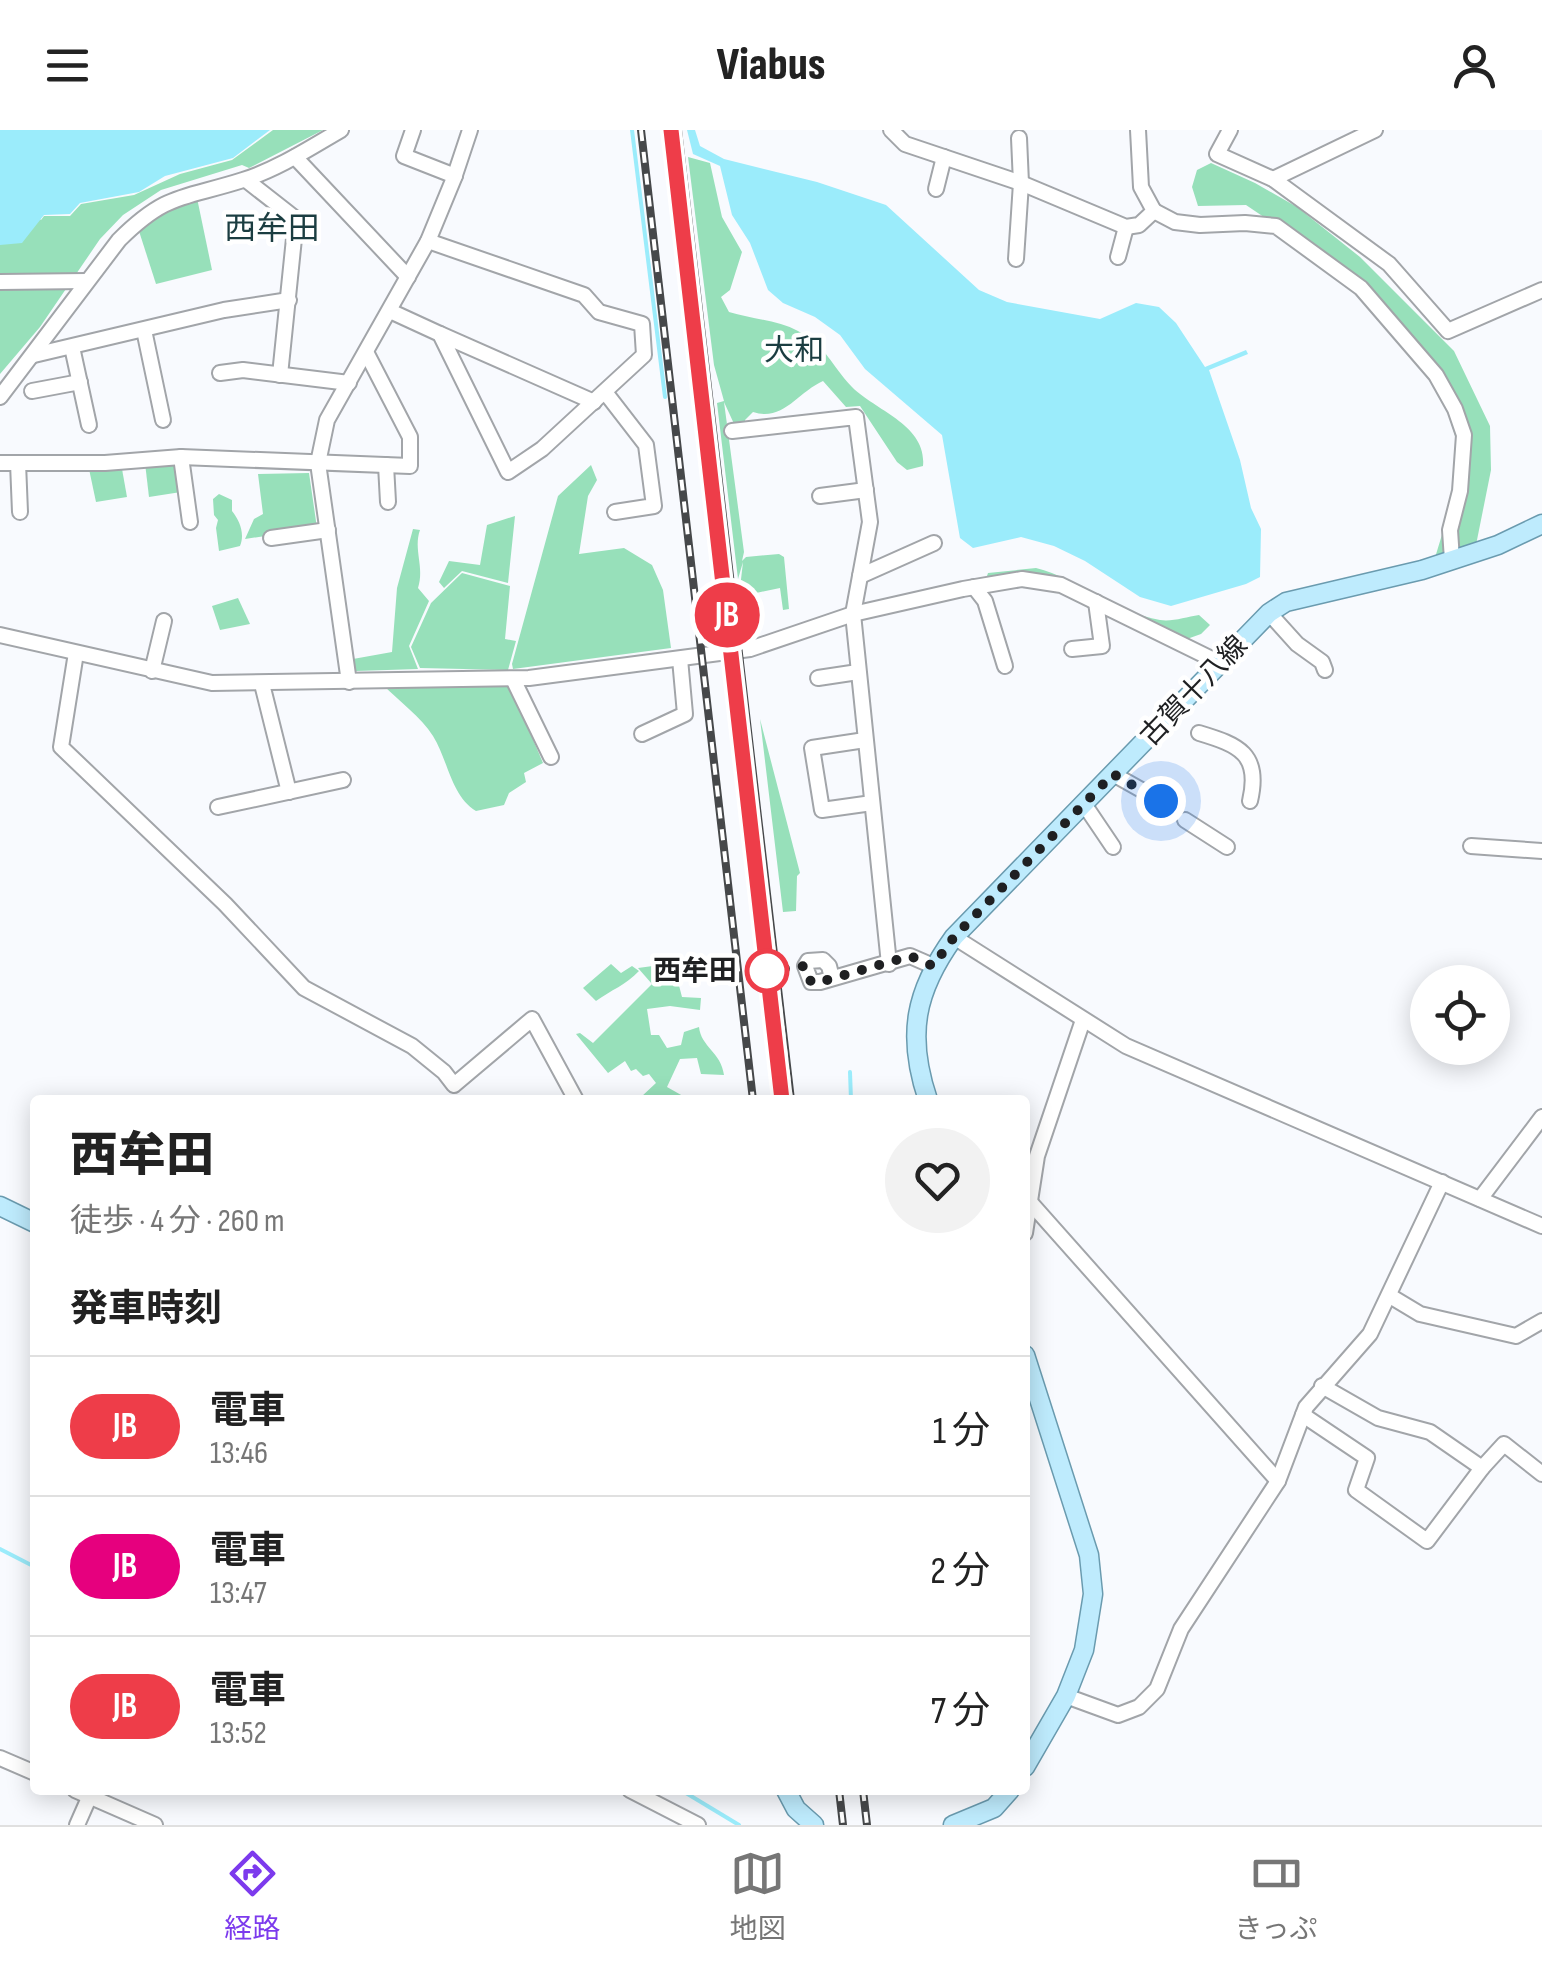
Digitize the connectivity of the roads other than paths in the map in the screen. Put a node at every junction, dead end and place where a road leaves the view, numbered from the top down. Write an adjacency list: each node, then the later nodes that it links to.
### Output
1 (341, 130): 9 (street)
2 (412, 130): 11 (street)
3 (470, 130): 11 (street)
4 (891, 130): 10 (street)
5 (1138, 130): 16 (street)
6 (1230, 130): 12 (street)
7 (1375, 130): 12 (street)
8 (1019, 138): 14 (street)
9 (295, 157): 13 (street); 21 (street)
10 (944, 157): 14 (street); 15 (street)
11 (456, 176): 18 (street)
12 (1274, 178): 24 (street)
13 (246, 180): 22 (street); 25 (street)
14 (1021, 183): 17 (street); 20 (street)
15 (936, 189)
16 (1154, 211): 17 (street); 57 (street)
17 (1126, 227): 19 (street)
18 (428, 241): 21 (street); 38 (street)
19 (1118, 257)
20 (1016, 259)
21 (408, 278): 26 (street)
22 (86, 281): 23 (street); 31 (street)
23 (0, 282)
24 (1542, 290)
25 (290, 300): 27 (street); 33 (street)
26 (390, 311): 28 (street); 30 (street)
27 (144, 330): 29 (street); 39 (street)
28 (440, 334): 38 (street); 38 (street)
29 (72, 346): 31 (street); 34 (street)
30 (366, 352): 35 (street); 46 (street)
31 (34, 355): 37 (street)
32 (220, 373): 33 (street)
33 (280, 375): 35 (street)
34 (80, 382): 36 (street); 40 (street)
35 (348, 383): 45 (street)
36 (32, 391)
37 (0, 397)
38 (599, 397): 51 (street)
39 (163, 420)
40 (89, 425)
41 (732, 431): 47 (street)
42 (181, 456): 44 (street); 45 (street); 52 (street)
43 (0, 462): 44 (street)
44 (18, 462): 50 (street)
45 (318, 463): 46 (street); 54 (street)
46 (386, 466): 49 (street)
47 (866, 490): 48 (street); 58 (street)
48 (820, 496)
49 (388, 502)
50 (20, 512)
51 (615, 512)
52 (190, 522)
53 (1542, 524): 57 (main road, 古賀十八線)
54 (328, 530): 55 (street); 75 (street)
55 (271, 538)
56 (934, 543): 58 (street)
57 (1452, 560): 61 (main road, 古賀十八線)
58 (860, 576): 62 (street)
59 (974, 587): 60 (street); 62 (street); 69 (street)
60 (1096, 602): 65 (street); 68 (street)
61 (1269, 612): 68 (main road, 古賀十八線); 70 (street)
62 (853, 614): 67 (street); 72 (street)
63 (164, 621): 71 (street)
64 (0, 635): 66 (street)
65 (1072, 649)
66 (76, 653): 71 (street); 99 (street)
67 (680, 659): 74 (street); 78 (street)
68 (1222, 664): 81 (main road, 古賀十八線)
69 (1006, 666)
70 (1324, 670)
71 (152, 672): 76 (street)
72 (858, 672): 73 (street); 79 (street)
73 (818, 678)
74 (513, 679): 75 (street); 80 (street)
75 (349, 682): 76 (street)
76 (262, 684): 83 (street)
77 (1199, 733): 85 (street)
78 (642, 734)
79 (865, 740): 86 (street); 86 (street)
80 (551, 758)
81 (1113, 774): 84 (street); 87 (main road, 古賀十八線)
82 (343, 780): 83 (street)
83 (289, 792): 88 (street)
84 (1161, 801)
85 (1250, 801)
86 (872, 803): 95 (street)
87 (1084, 804): 91 (street); 94 (main road, 古賀十八線)
88 (218, 807)
89 (1185, 820): 92 (street)
90 (1471, 846): 93 (street)
91 (1113, 847)
92 (1228, 847)
93 (1542, 851)
94 (954, 937): 96 (main road, 古賀十八線); 98 (street)
95 (889, 964): 96 (street); 97 (street)
96 (933, 966): 100 (main road, 古賀十八線)
97 (832, 978)
98 (1083, 1020): 102 (street); 103 (street)
99 (573, 1095)
100 (927, 1095)
101 (1542, 1117): 104 (street)
102 (1442, 1182): 104 (street); 109 (street)
103 (1030, 1196)
104 (1480, 1200): 108 (street)
105 (1030, 1202): 116 (street)
106 (0, 1206): 107 (main road)
107 (30, 1221)
108 (1542, 1226)
109 (1390, 1296): 110 (street); 112 (street)
110 (1542, 1321)
111 (1030, 1371): 117 (main road)
112 (1322, 1386): 113 (street); 114 (street)
113 (1303, 1415): 114 (street); 116 (street)
114 (1482, 1468): 115 (street)
115 (1542, 1474)
116 (1278, 1481): 117 (street)
117 (1066, 1696): 118 (main road)
118 (1030, 1757)
119 (0, 1758): 120 (street)
120 (30, 1771)
121 (90, 1795): 126 (street)
122 (95, 1795): 127 (street)
123 (640, 1795): 128 (street)
124 (789, 1795): 129 (main road)
125 (1006, 1795): 130 (main road)
126 (77, 1825)
127 (155, 1825)
128 (698, 1825)
129 (814, 1825)
130 (954, 1825)

